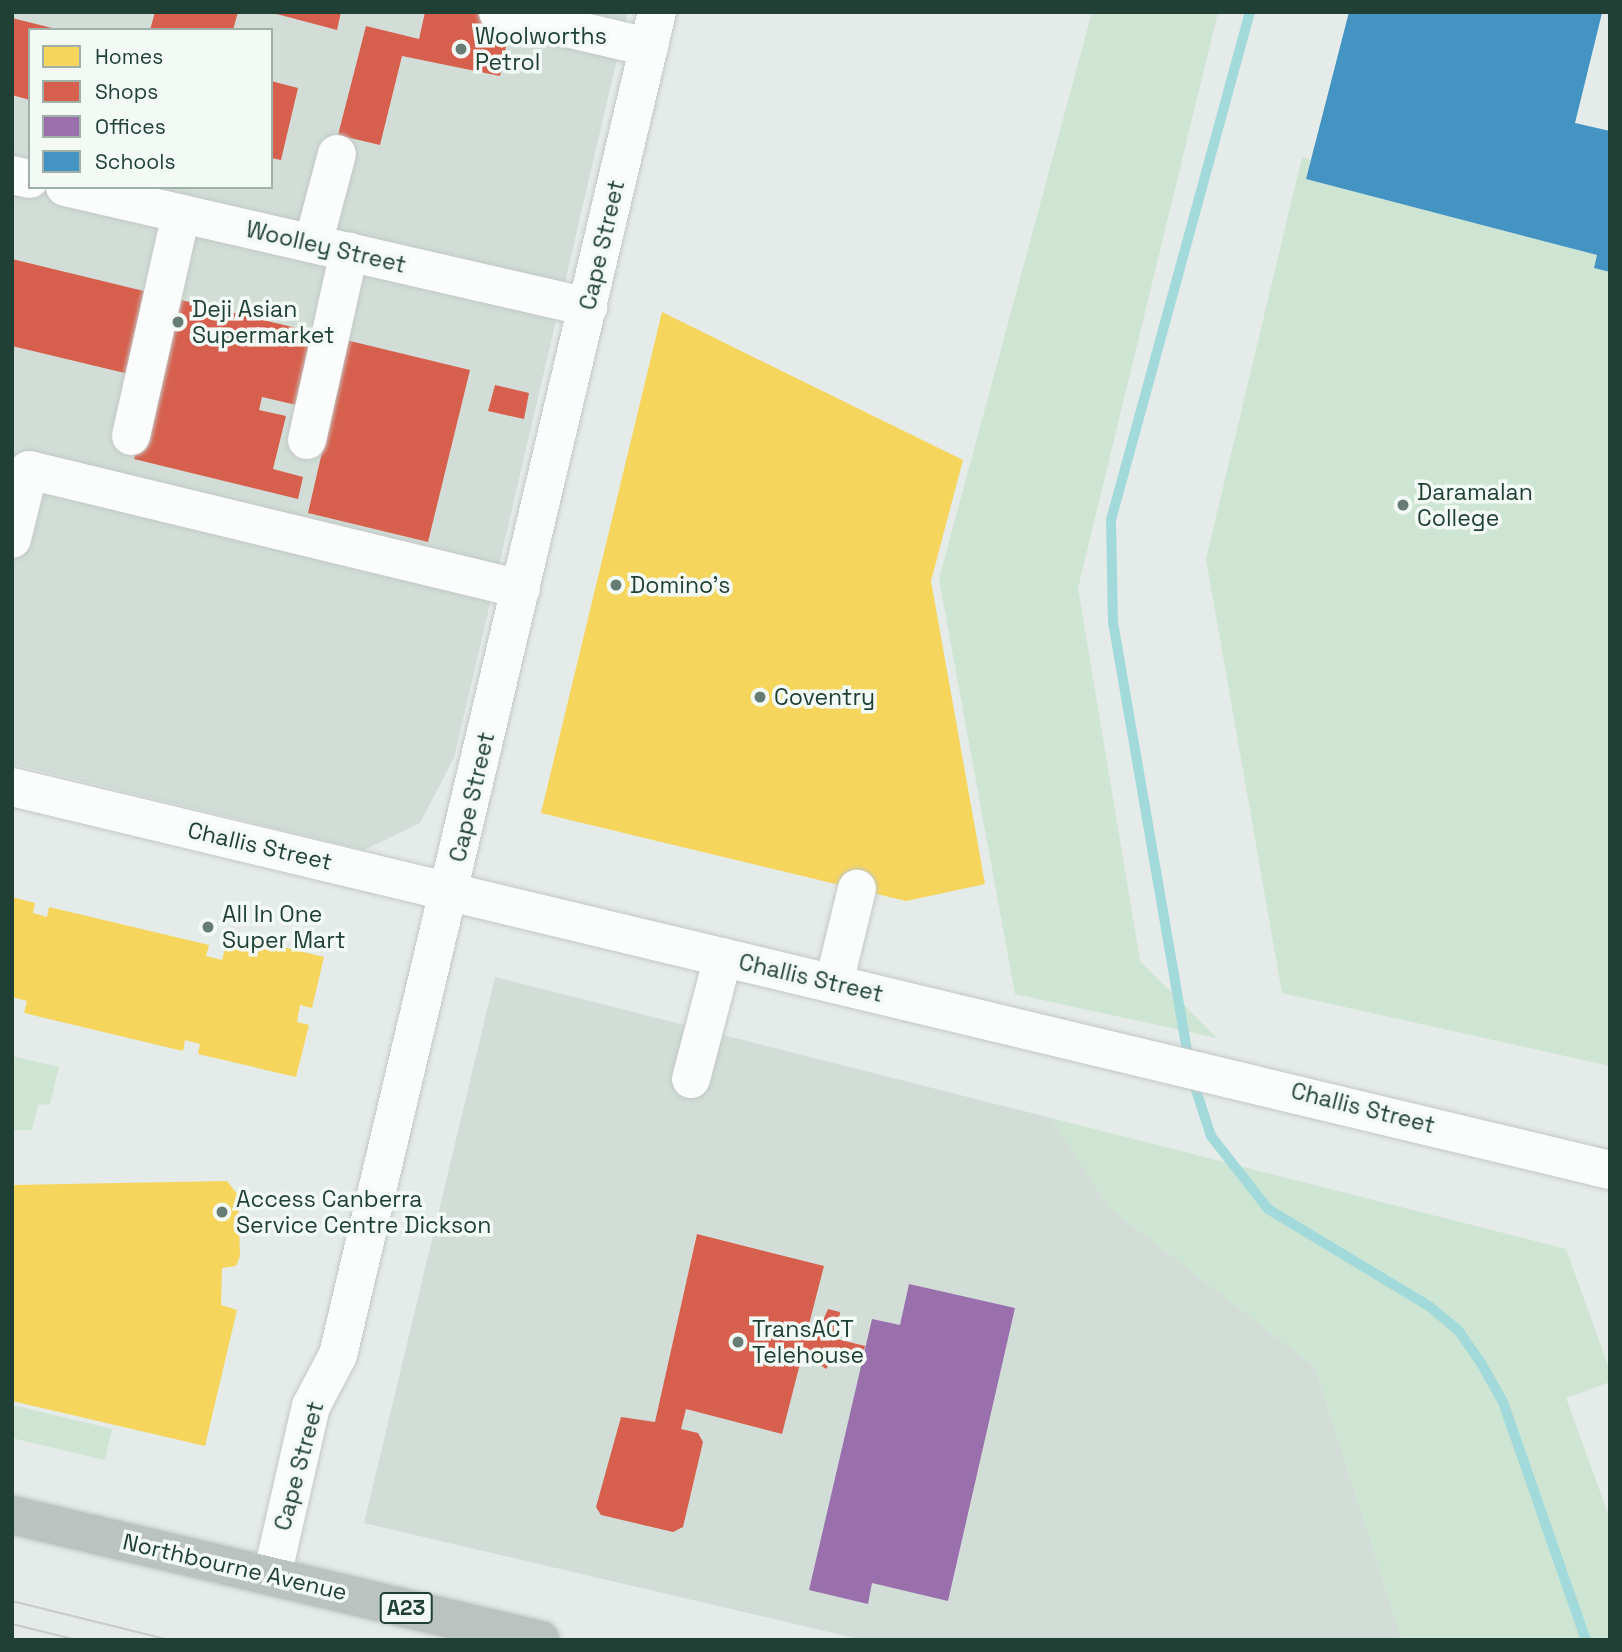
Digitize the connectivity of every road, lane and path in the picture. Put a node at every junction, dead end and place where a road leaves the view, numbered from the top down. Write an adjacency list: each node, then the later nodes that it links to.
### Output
1 (498, 12): 2 (street)
2 (653, 29): 8 (street, Cape Street)
3 (337, 154): 6 (street)
4 (74, 189): 5 (street, Woolley Street)
5 (181, 214): 6 (street, Woolley Street); 9 (street)
6 (313, 244): 7 (street, Woolley Street)
7 (349, 252): 8 (street, Woolley Street); 10 (street)
8 (588, 307): 12 (street, Cape Street)
9 (131, 436)
10 (307, 440)
11 (12, 539): 12 (street)
12 (521, 589): 15 (street, Cape Street)
13 (12, 787): 15 (street, Challis Street)
14 (857, 890): 17 (street)
15 (450, 891): 16 (street, Challis Street); 21 (street, Cape Street)
16 (723, 957): 17 (street, Challis Street); 18 (street)
17 (834, 983): 19 (street, Challis Street)
18 (691, 1079)
19 (1610, 1170)
20 (12, 1515): 21 (highway, Northbourne Avenue / A23)
21 (272, 1576): 22 (highway, Northbourne Avenue / A23)
22 (540, 1640)

